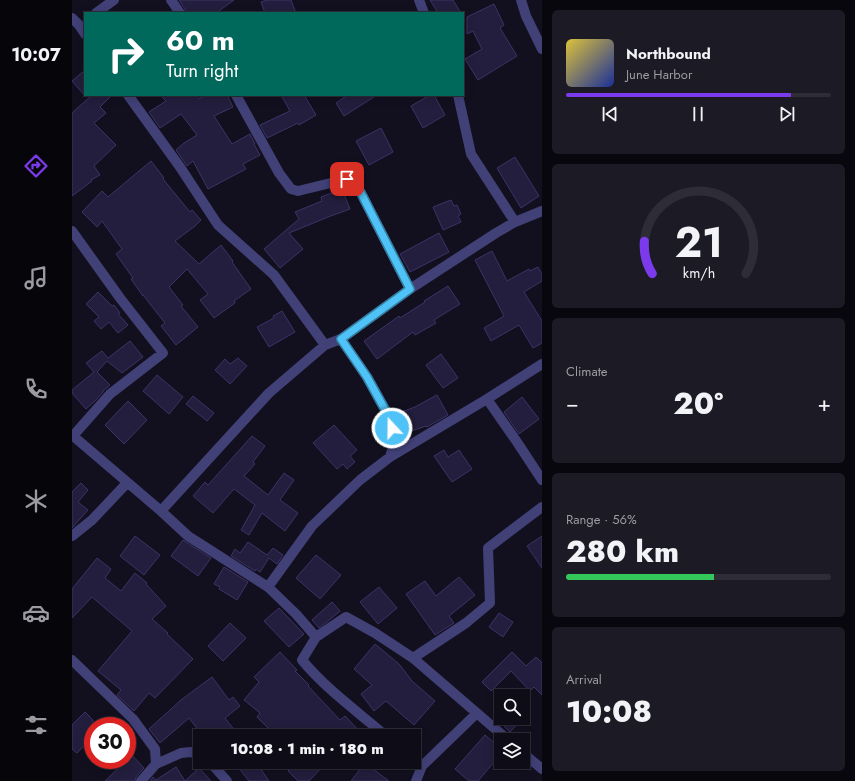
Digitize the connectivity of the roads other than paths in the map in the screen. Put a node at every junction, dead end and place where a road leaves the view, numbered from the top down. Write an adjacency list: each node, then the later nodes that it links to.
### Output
1 (114, 0): 5 (street)
2 (171, 0): 6 (street)
3 (419, 0): 7 (street)
4 (521, 0): 10 (street)
5 (97, 12)
6 (179, 12)
7 (424, 12)
8 (79, 22): 9 (street)
9 (84, 32)
10 (542, 49)
11 (129, 96): 19 (street)
12 (237, 96): 17 (street)
13 (458, 96): 15 (street)
14 (542, 211): 15 (street)
15 (515, 222): 17 (street)
16 (72, 231): 22 (street)
17 (410, 289): 18 (street)
18 (341, 339): 19 (street); 23 (street)
19 (325, 345): 27 (street)
20 (542, 364): 21 (street)
21 (487, 399): 23 (street); 24 (street)
22 (73, 435): 25 (street)
23 (390, 457): 29 (street)
24 (542, 480)
25 (127, 483): 27 (street); 28 (street)
26 (542, 507): 31 (street)
27 (161, 512): 29 (street)
28 (72, 536)
29 (268, 586): 30 (street)
30 (316, 637): 31 (street); 34 (street)
31 (413, 658): 33 (street)
32 (72, 660): 38 (street)
33 (477, 714): 35 (street); 39 (street)
34 (378, 729)
35 (500, 733)
36 (193, 753): 38 (street)
37 (530, 759): 41 (street)
38 (156, 764): 42 (street)
39 (422, 766): 44 (street)
40 (216, 769): 43 (street)
41 (542, 769)
42 (142, 781)
43 (227, 781)
44 (416, 781)

